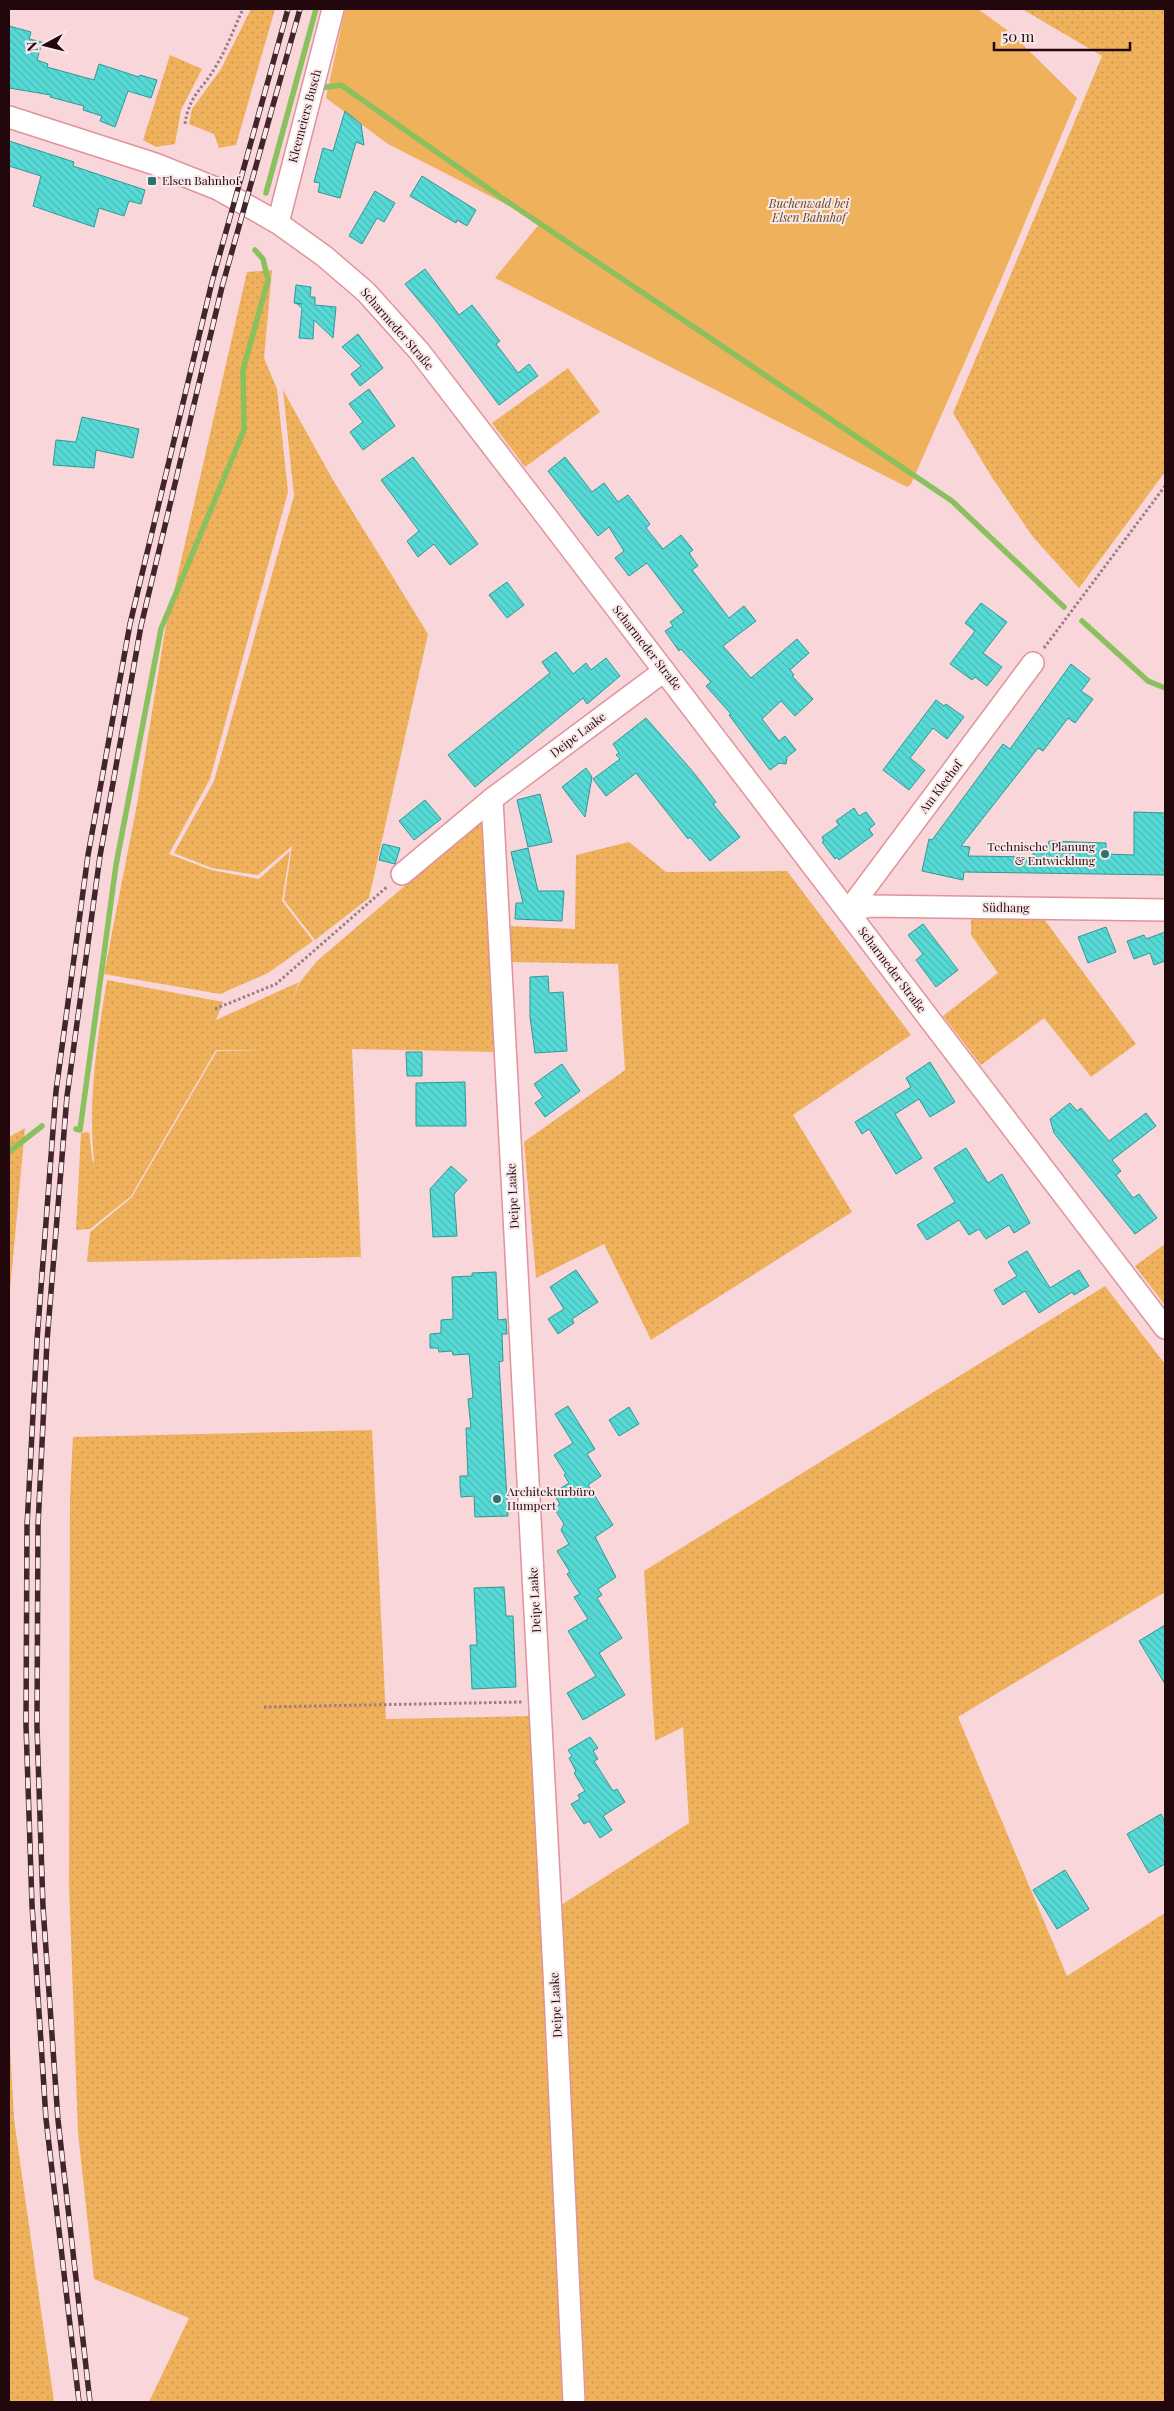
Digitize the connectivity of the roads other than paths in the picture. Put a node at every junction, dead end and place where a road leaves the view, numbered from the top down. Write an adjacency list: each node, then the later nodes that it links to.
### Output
1 (333, 9): 3 (street, Kleemeiers Busch)
2 (9, 117): 3 (street, Scharmeder Straße)
3 (278, 223): 5 (street, Scharmeder Straße)
4 (1034, 663): 9 (street, Am Kleehof)
5 (664, 671): 6 (street, Deipe Laake); 9 (street, Scharmeder Straße)
6 (492, 799): 7 (street, Deipe Laake); 11 (street, Deipe Laake)
7 (402, 874)
8 (1165, 910): 9 (street, Südhang)
9 (848, 911): 10 (street, Scharmeder Straße)
10 (1165, 1328)
11 (574, 2402)

